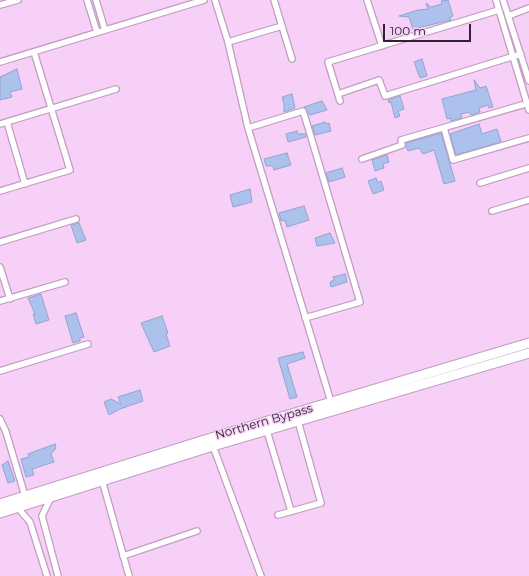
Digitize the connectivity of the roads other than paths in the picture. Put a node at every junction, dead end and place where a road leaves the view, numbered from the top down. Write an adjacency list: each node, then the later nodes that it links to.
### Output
1 (18, 0): 10 (street)
2 (87, 0): 16 (street)
3 (96, 0): 15 (street)
4 (204, 0): 15 (street)
5 (215, 0): 17 (street)
6 (274, 0): 14 (street)
7 (367, 0): 18 (street)
8 (496, 0): 12 (street)
9 (504, 3): 12 (street); 13 (street)
10 (0, 5)
11 (529, 8): 13 (street)
12 (499, 11): 13 (street); 18 (street); 21 (street)
13 (508, 14): 20 (street)
14 (282, 26): 17 (street); 22 (street)
15 (105, 30): 16 (street)
16 (97, 32): 19 (street)
17 (228, 42): 33 (street)
18 (382, 46): 26 (street)
19 (34, 52): 23 (street); 29 (street)
20 (520, 54): 21 (street); 24 (street)
21 (513, 56): 26 (street); 28 (street)
22 (292, 59)
23 (0, 62)
24 (529, 80)
25 (116, 89): 29 (street)
26 (338, 94): 27 (street)
27 (340, 101)
28 (528, 103): 30 (street); 34 (street)
29 (51, 108): 31 (street); 39 (street)
30 (529, 110)
31 (7, 122): 32 (street); 39 (street)
32 (0, 124)
33 (248, 128): 49 (street); 49 (street)
34 (444, 128): 35 (street); 36 (street)
35 (529, 138)
36 (362, 159)
37 (529, 168): 38 (street)
38 (480, 183)
39 (26, 184): 40 (street)
40 (0, 191)
41 (529, 200): 42 (street)
42 (492, 211)
43 (76, 219): 44 (street)
44 (0, 242)
45 (0, 267): 47 (street)
46 (65, 282): 47 (street)
47 (10, 299): 48 (street)
48 (0, 301)
49 (305, 318): 54 (street)
50 (529, 343): 54 (main road, Northern Bypass)
51 (88, 344): 53 (street)
52 (529, 353): 56 (main road, Northern Bypass)
53 (0, 371)
54 (331, 402): 59 (main road, Northern Bypass)
55 (0, 419): 61 (street)
56 (298, 421): 57 (main road, Northern Bypass); 65 (street)
57 (267, 430): 58 (main road, Northern Bypass); 65 (street)
58 (213, 446): 59 (main road, Northern Bypass); 73 (street)
59 (134, 466): 60 (main road, Northern Bypass); 61 (main road, Northern Bypass)
60 (102, 480): 62 (main road, Northern Bypass); 69 (street)
61 (24, 496): 63 (main road, Northern Bypass)
62 (51, 497): 64 (main road, Northern Bypass); 71 (street)
63 (0, 504)
64 (18, 508): 66 (main road, Northern Bypass); 70 (street)
65 (291, 511): 67 (street)
66 (0, 513)
67 (278, 515)
68 (197, 531): 69 (street)
69 (123, 556): 72 (street)
70 (48, 576)
71 (58, 576)
72 (129, 576)
73 (260, 576)

